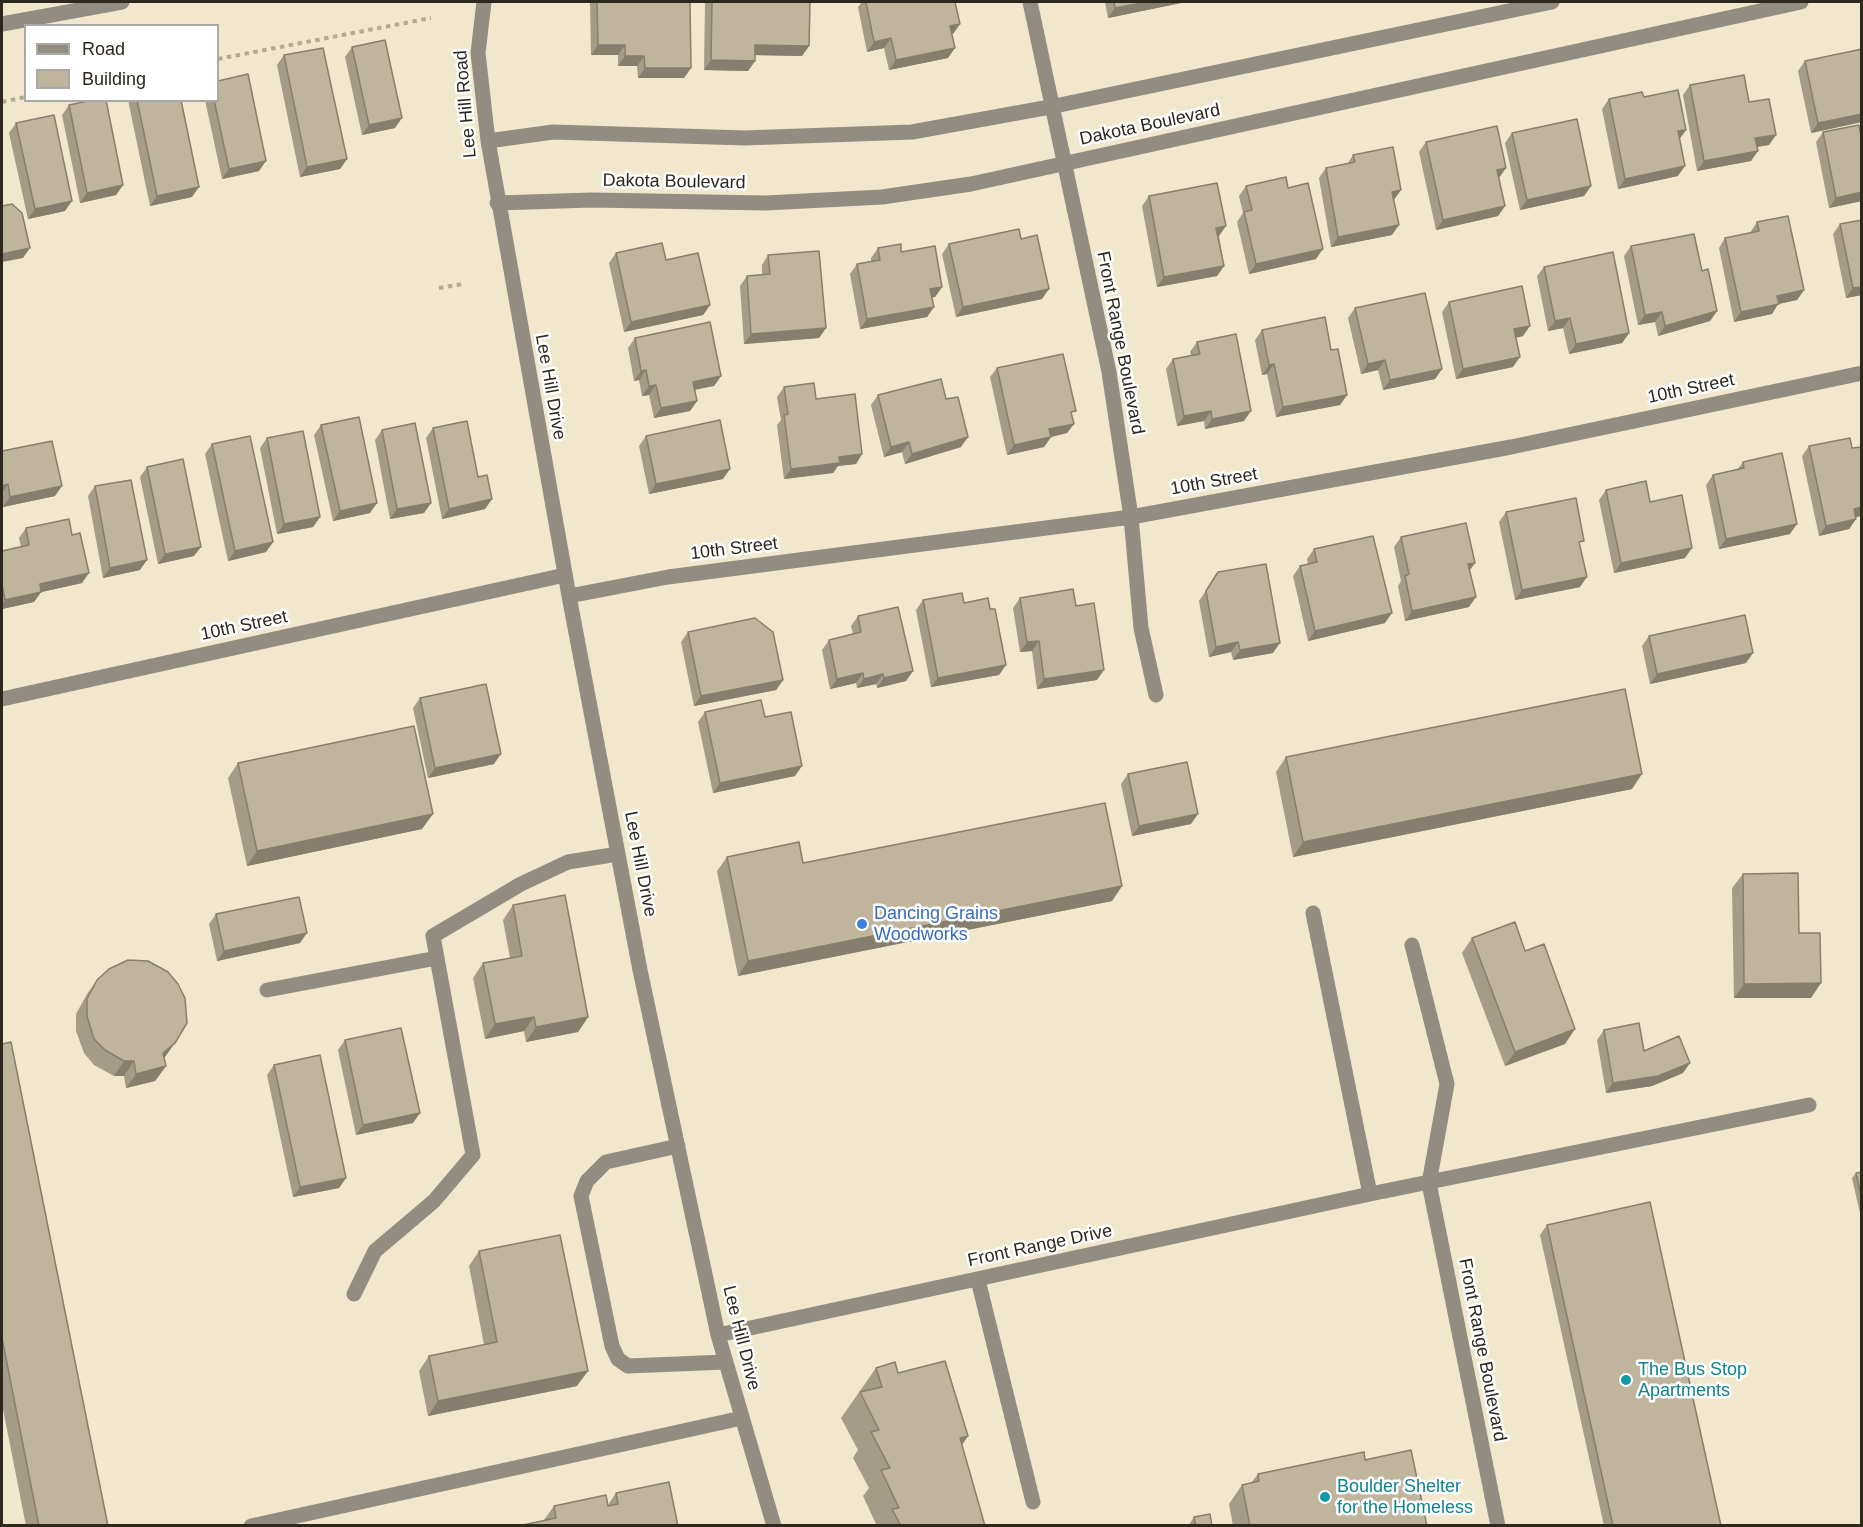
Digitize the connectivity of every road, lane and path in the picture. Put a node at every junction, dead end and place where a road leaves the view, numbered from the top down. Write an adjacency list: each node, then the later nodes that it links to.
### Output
1 (122, 2): 7 (street)
2 (484, 2): 12 (street, Lee Hill Road)
3 (1030, 2): 11 (street, Front Range Boulevard)
4 (1552, 2): 11 (street)
5 (1801, 2): 13 (street, Dakota Boulevard)
6 (430, 18): 8 (path)
7 (2, 24)
8 (219, 59)
9 (24, 97): 10 (path)
10 (2, 102)
11 (1050, 107): 12 (street); 13 (street, Front Range Boulevard)
12 (488, 141): 14 (street, Lee Hill Road)
13 (1064, 164): 14 (street, Dakota Boulevard); 18 (street, Front Range Boulevard)
14 (498, 203): 19 (street, Lee Hill Drive)
15 (463, 284): 16 (path)
16 (439, 288)
17 (1862, 373): 18 (street, 10th Street)
18 (1131, 517): 20 (street, 10th Street); 21 (street, Front Range Boulevard)
19 (565, 575): 20 (street, Lee Hill Drive); 22 (street, 10th Street)
20 (569, 596): 23 (street, Lee Hill Drive)
21 (1156, 695)
22 (2, 699)
23 (618, 854): 26 (street); 29 (street, Lee Hill Drive)
24 (1313, 913): 31 (street)
25 (1412, 945): 30 (street)
26 (437, 958): 27 (street); 33 (street)
27 (267, 990)
28 (1809, 1105): 30 (street, Front Range Drive)
29 (678, 1146): 34 (street, Lee Hill Drive); 35 (street)
30 (1429, 1183): 31 (street, Front Range Drive); 40 (street, Front Range Boulevard)
31 (1370, 1194): 32 (street, Front Range Drive)
32 (978, 1280): 34 (street, Front Range Drive); 37 (street)
33 (354, 1294)
34 (718, 1335): 35 (street, Lee Hill Drive)
35 (726, 1362): 36 (street, Lee Hill Drive)
36 (742, 1418): 38 (street); 39 (street, Lee Hill Drive)
37 (1033, 1502)
38 (251, 1526)
39 (774, 1526)
40 (1498, 1526)

